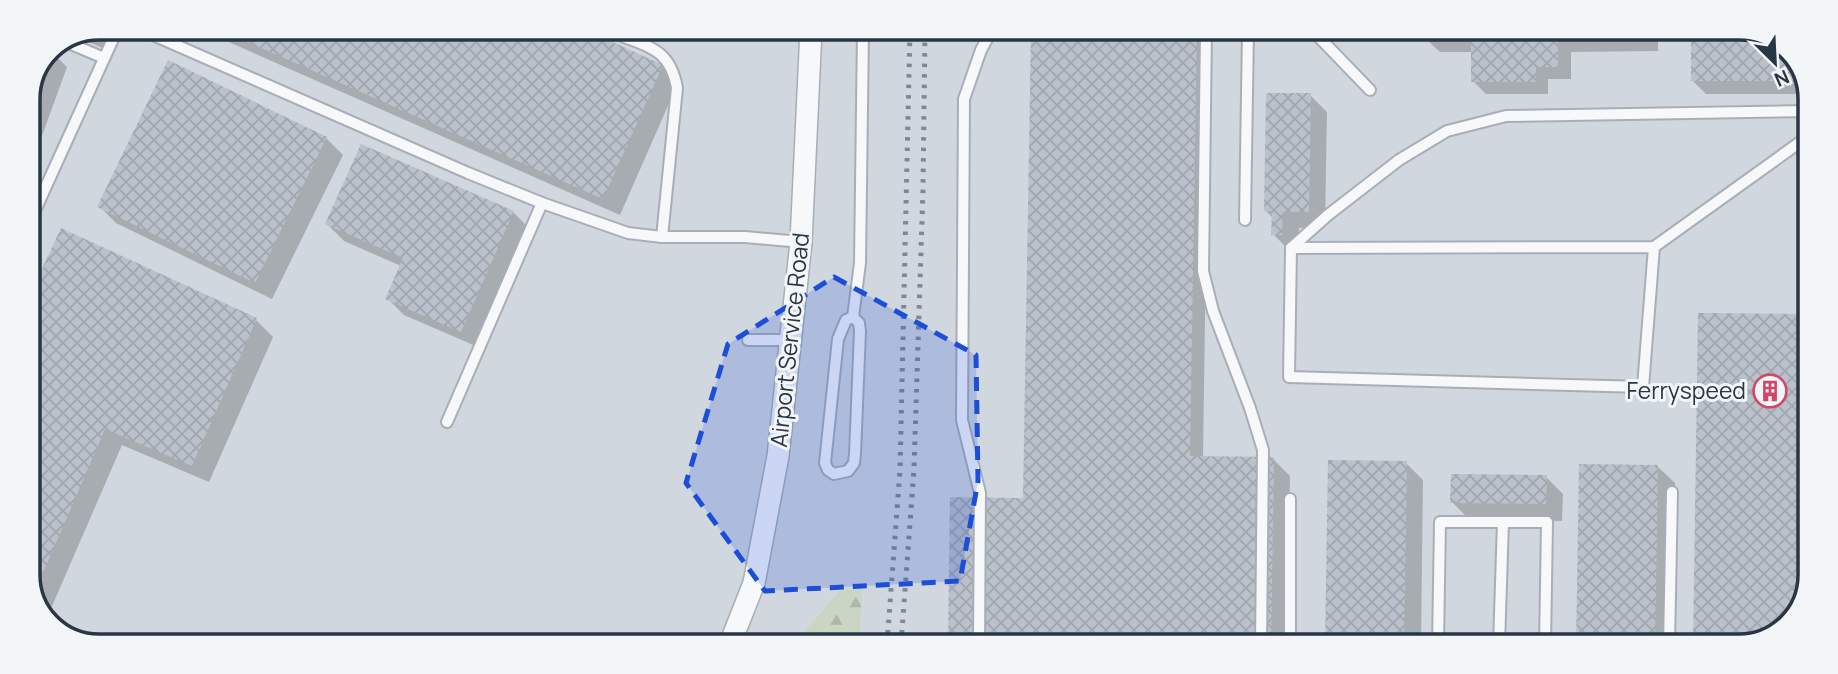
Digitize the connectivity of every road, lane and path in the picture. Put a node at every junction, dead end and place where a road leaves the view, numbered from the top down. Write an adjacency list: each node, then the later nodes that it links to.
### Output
1 (112, 40): 11 (lane)
2 (165, 40): 16 (lane)
3 (632, 40): 18 (lane)
4 (811, 40): 19 (street, Airport Service Road)
5 (863, 40): 22 (lane)
6 (986, 40): 30 (lane)
7 (1206, 40): 31 (lane)
8 (1248, 40): 17 (lane)
9 (1322, 40): 12 (lane)
10 (75, 46): 11 (lane)
11 (104, 58): 15 (lane)
12 (1370, 90)
13 (1798, 111): 21 (lane)
14 (1798, 144): 20 (lane)
15 (40, 199)
16 (542, 203): 18 (lane); 25 (lane)
17 (1245, 219)
18 (662, 237): 19 (lane)
19 (801, 242): 24 (street, Airport Service Road)
20 (1654, 247): 21 (lane); 21 (lane)
21 (1291, 248)
22 (853, 317): 22 (lane)
23 (748, 340): 24 (lane)
24 (791, 340): 29 (street, Airport Service Road)
25 (447, 422)
26 (1672, 492): 36 (lane)
27 (1290, 499): 32 (lane)
28 (1503, 522): 33 (lane); 34 (lane); 35 (lane)
29 (734, 634)
30 (979, 634)
31 (1261, 634)
32 (1290, 634)
33 (1438, 634)
34 (1499, 634)
35 (1545, 634)
36 (1669, 634)

